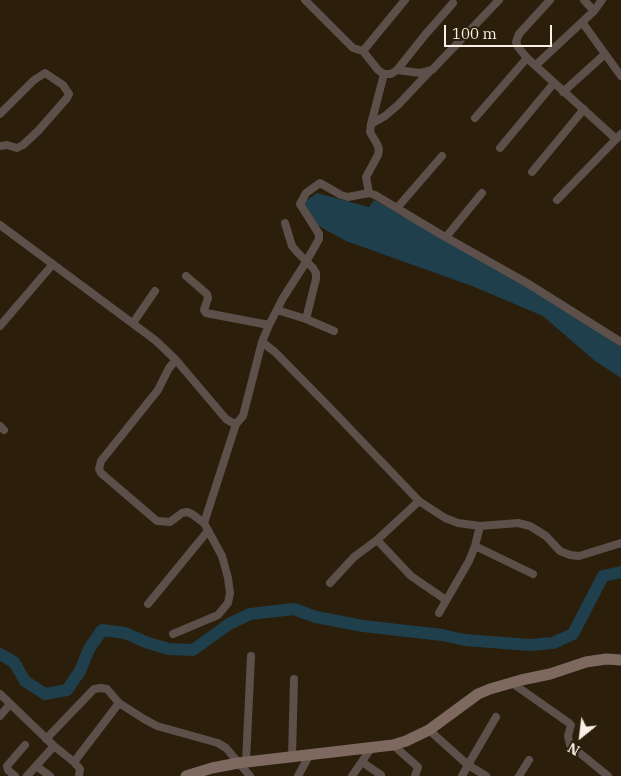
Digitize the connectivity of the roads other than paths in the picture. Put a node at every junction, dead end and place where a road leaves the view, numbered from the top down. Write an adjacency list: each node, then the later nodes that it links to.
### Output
1 (304, 0): 10 (street)
2 (405, 0): 10 (street)
3 (499, 0): 15 (street)
4 (550, 0): 12 (street)
5 (584, 0): 8 (street)
6 (602, 0): 8 (street)
7 (453, 2): 14 (street)
8 (594, 11): 9 (street)
9 (582, 22): 11 (street); 13 (street)
10 (363, 52): 16 (street)
11 (605, 54): 17 (street); 19 (street)
12 (527, 58): 13 (street); 22 (street)
13 (536, 65): 18 (street)
14 (398, 70): 15 (street); 16 (street)
15 (432, 70): 23 (street)
16 (384, 74): 23 (street)
17 (621, 76)
18 (554, 83): 19 (street); 26 (street)
19 (563, 92): 20 (street)
20 (584, 109): 24 (street); 28 (street)
21 (0, 114): 25 (street)
22 (475, 118)
23 (371, 124): 29 (street)
24 (618, 136): 31 (street)
25 (0, 146)
26 (500, 148)
27 (442, 156): 32 (street)
28 (532, 172)
29 (369, 193): 32 (street); 36 (street)
30 (482, 193): 35 (street)
31 (557, 200)
32 (397, 208): 35 (street)
33 (285, 223): 36 (street)
34 (0, 225): 37 (street)
35 (446, 237): 47 (street)
36 (306, 262): 40 (street); 41 (street)
37 (53, 264): 42 (street); 44 (street)
38 (186, 276): 43 (street)
39 (155, 291): 42 (street)
40 (276, 310): 41 (street); 43 (street)
41 (306, 319): 45 (street)
42 (132, 323): 48 (street)
43 (269, 325): 46 (street)
44 (0, 326)
45 (334, 331)
46 (262, 342): 49 (street); 50 (street)
47 (621, 342)
48 (176, 360): 49 (street); 51 (street)
49 (236, 424): 51 (street)
50 (420, 501): 52 (street); 54 (street)
51 (204, 523): 53 (street)
52 (480, 526): 55 (street); 56 (street)
53 (207, 532): 60 (street); 62 (street)
54 (377, 540): 58 (street); 59 (street)
55 (621, 543)
56 (475, 546): 57 (street); 59 (street)
57 (533, 574)
58 (330, 583)
59 (446, 600): 61 (street)
60 (148, 604)
61 (439, 613)
62 (173, 634)
63 (251, 656): 83 (street)
64 (621, 660): 66 (street)
65 (294, 679): 79 (street)
66 (512, 683): 72 (street); 99 (street)
67 (0, 694): 69 (street)
68 (119, 703): 73 (street); 81 (street); 83 (street)
69 (10, 704): 70 (street); 73 (street)
70 (0, 716)
71 (496, 717): 84 (street)
72 (429, 730): 75 (street); 84 (street)
73 (46, 739): 76 (street)
74 (25, 745): 87 (street)
75 (392, 745): 77 (street); 95 (street)
76 (54, 746): 81 (street); 85 (street)
77 (373, 746): 78 (street); 82 (street)
78 (310, 754): 79 (street); 93 (street)
79 (292, 757): 83 (street)
80 (529, 760): 98 (street)
81 (74, 762): 90 (street)
82 (362, 762): 86 (street); 94 (street)
83 (242, 763): 91 (street); 92 (street)
84 (468, 765): 96 (street); 97 (street)
85 (36, 766): 88 (street); 89 (street)
86 (382, 775)
87 (15, 776)
88 (27, 776)
89 (50, 776)
90 (79, 776)
91 (186, 776)
92 (250, 776)
93 (298, 776)
94 (352, 776)
95 (415, 776)
96 (462, 776)
97 (486, 776)
98 (518, 776)
99 (608, 776)

